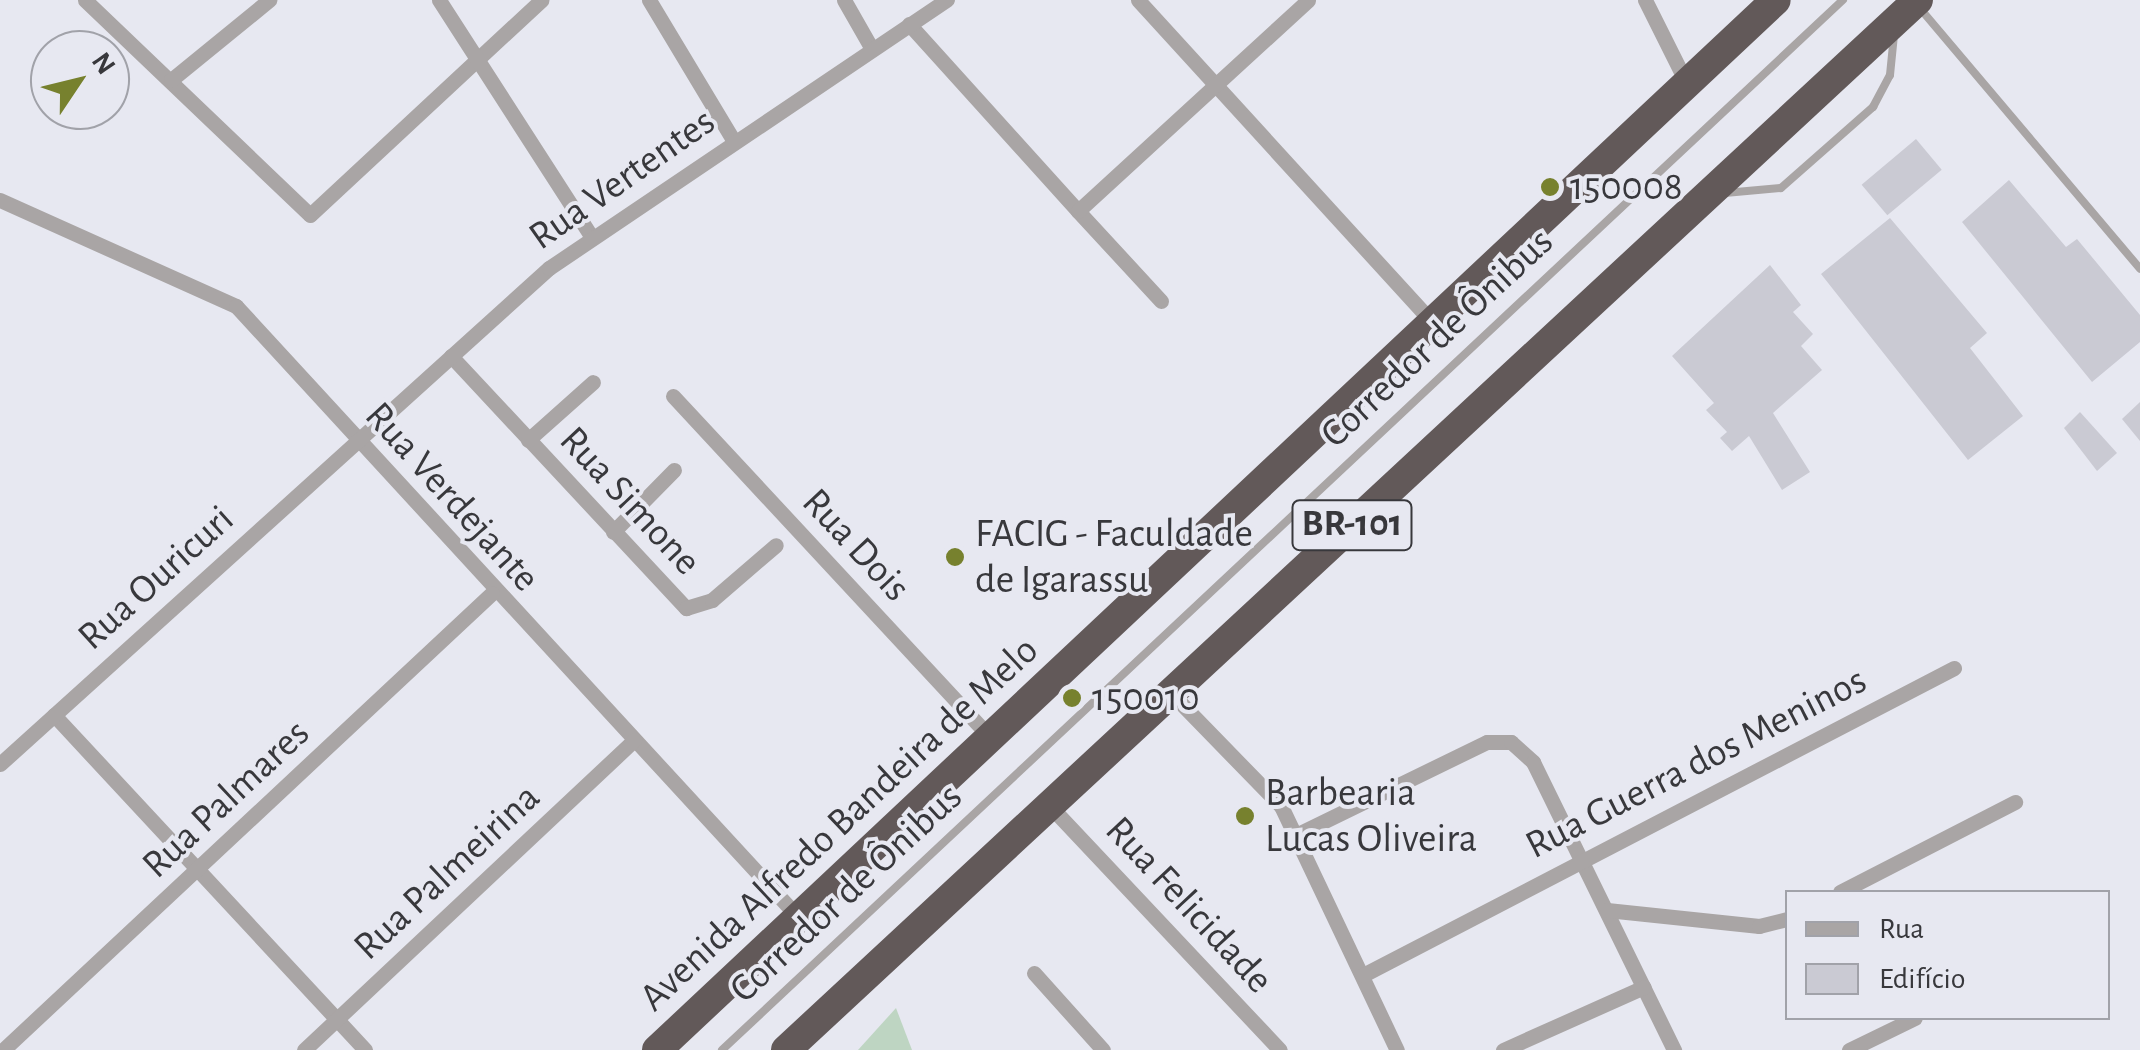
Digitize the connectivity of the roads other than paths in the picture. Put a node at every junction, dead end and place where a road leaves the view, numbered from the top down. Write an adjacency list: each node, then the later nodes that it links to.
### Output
1 (270, 0): 17 (street)
2 (439, 0): 16 (street)
3 (541, 0): 16 (street)
4 (649, 0): 20 (street)
5 (844, 0): 15 (street)
6 (947, 0): 14 (street, Rua Vertentes)
7 (1138, 0): 18 (street)
8 (1308, 0): 18 (street)
9 (1646, 0): 19 (street)
10 (1776, 0): 19 (highway, Avenida Alfredo Bandeira de Melo / BR-101)
11 (1844, 0): 61 (lane, Corredor de Ônibus)
12 (95, 3): 17 (street)
13 (1910, 8): 21 (highway, BR-101); 21 (lane); 25 (lane)
14 (910, 24): 15 (street, Rua Vertentes); 23 (street)
15 (872, 49): 20 (street, Rua Vertentes)
16 (480, 58): 17 (street); 24 (street)
17 (171, 80)
18 (1215, 84): 23 (street); 27 (street)
19 (1687, 84): 27 (highway, Avenida Alfredo Bandeira de Melo / BR-101)
20 (734, 140): 24 (street, Rua Vertentes)
21 (1711, 193): 38 (highway, BR-101)
22 (0, 200): 31 (street, Rua Verdejante)
23 (1078, 211): 26 (street)
24 (591, 236): 28 (street, Rua Vertentes)
25 (2140, 270)
26 (1162, 301)
27 (1435, 324): 40 (highway, Avenida Alfredo Bandeira de Melo / BR-101)
28 (451, 356): 31 (street, Rua Vertentes); 32 (street, Rua Simone)
29 (593, 382): 32 (street)
30 (673, 396): 40 (street, Rua Dois)
31 (356, 440): 36 (street, Rua Verdejante); 39 (street, Rua Ouricuri)
32 (528, 440): 34 (street, Rua Simone)
33 (674, 470): 34 (street)
34 (612, 532): 35 (street, Rua Simone)
35 (776, 545)
36 (492, 593): 41 (street, Rua Verdejante); 47 (street, Rua Palmares)
37 (1954, 668): 46 (street, Rua Guerra dos Meninos)
38 (1170, 692): 44 (highway, BR-101); 45 (street)
39 (54, 715): 42 (street, Rua Ouricuri); 47 (street)
40 (991, 738): 50 (highway, Avenida Alfredo Bandeira de Melo / BR-101)
41 (634, 740): 50 (street, Rua Verdejante); 55 (street, Rua Palmeirina)
42 (0, 764)
43 (2015, 802): 48 (street)
44 (1050, 806): 62 (highway, BR-101); 64 (street, Rua Felicidade)
45 (1298, 834): 46 (street); 53 (street)
46 (1579, 859): 49 (street); 53 (street, Rua Guerra dos Meninos)
47 (198, 870): 55 (street); 57 (street, Rua Palmares)
48 (1844, 890)
49 (1607, 910): 51 (street); 54 (street)
50 (799, 918): 60 (highway, Avenida Alfredo Bandeira de Melo / BR-101)
51 (1785, 920)
52 (1034, 973): 63 (street)
53 (1363, 974): 65 (street)
54 (1644, 987): 66 (street); 67 (street)
55 (337, 1020): 58 (street, Rua Palmeirina); 59 (street)
56 (1910, 1020): 68 (street)
57 (3, 1050)
58 (304, 1050)
59 (365, 1050)
60 (657, 1050)
61 (722, 1050)
62 (786, 1050)
63 (1102, 1050)
64 (1280, 1050)
65 (1397, 1050)
66 (1503, 1050)
67 (1674, 1050)
68 (1849, 1050)

